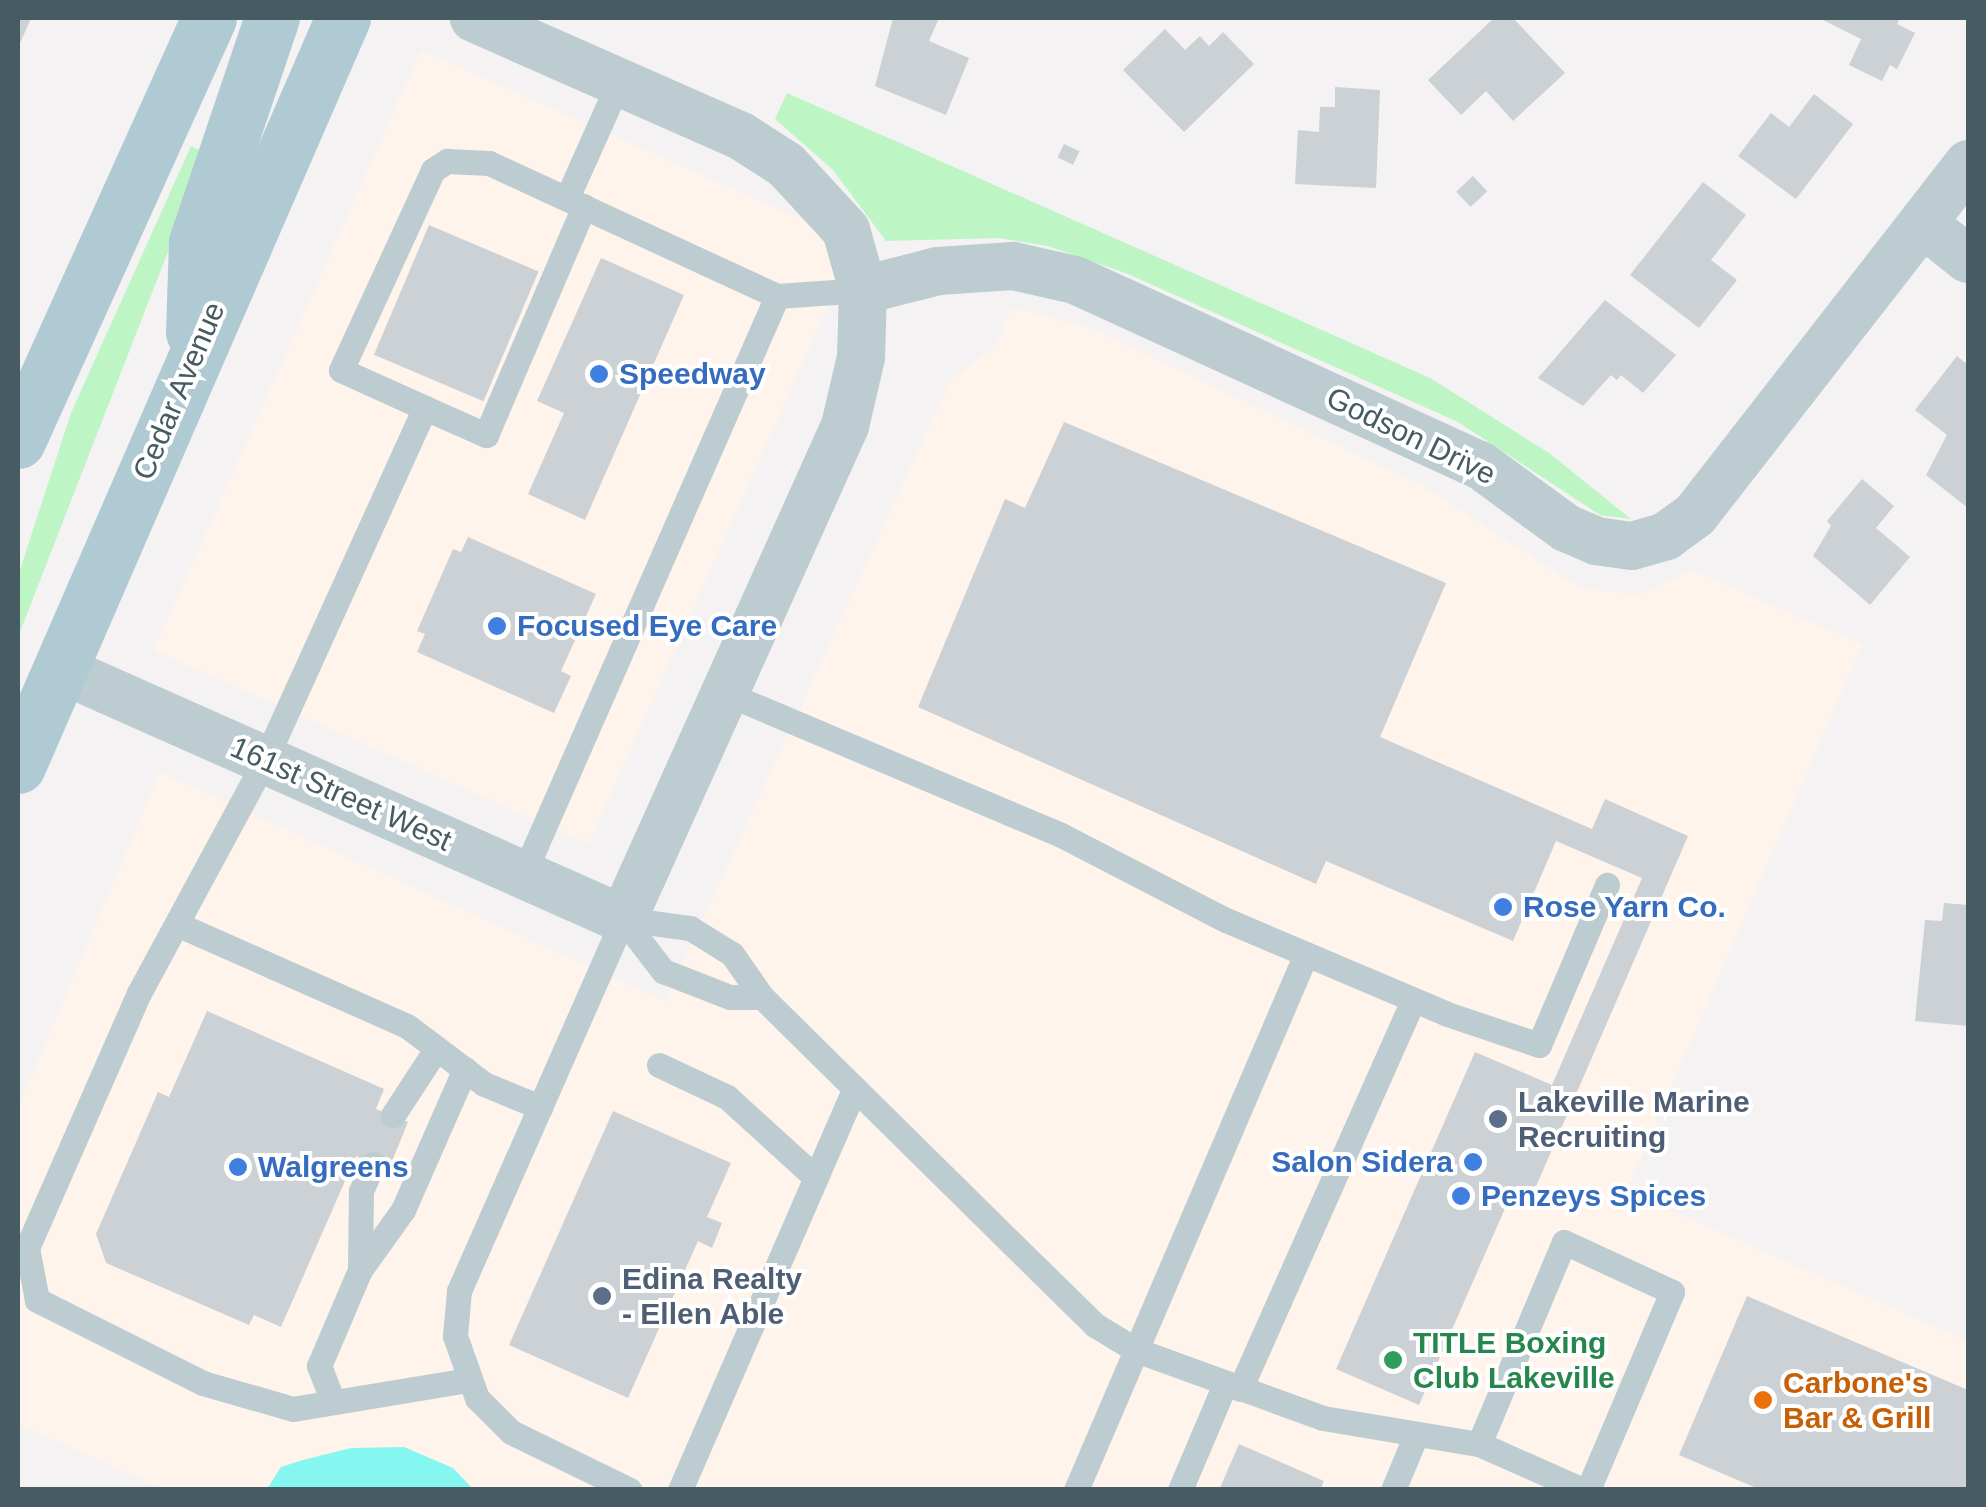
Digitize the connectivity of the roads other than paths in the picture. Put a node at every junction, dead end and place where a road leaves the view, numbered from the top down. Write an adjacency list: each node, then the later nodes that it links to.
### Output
1 (210, 18): 14 (main road)
2 (272, 18): 12 (main road)
3 (343, 18): 12 (main road, Cedar Avenue)
4 (474, 18): 5 (street)
5 (620, 82): 7 (lane); 10 (street)
6 (1968, 164): 8 (street, Godson Drive)
7 (576, 202): 11 (lane); 13 (lane); 13 (lane)
8 (1926, 226): 9 (street); 10 (street, Godson Drive)
9 (1968, 259)
10 (863, 290): 11 (lane); 16 (street)
11 (777, 296): 19 (lane)
12 (192, 360): 15 (main road, Cedar Avenue)
13 (425, 408): 17 (lane)
14 (18, 441)
15 (60, 668): 17 (street, 161st Street West); 18 (main road, Cedar Avenue)
16 (725, 693): 21 (street); 23 (lane)
17 (265, 760): 19 (street, 161st Street West); 22 (lane)
18 (18, 766)
19 (524, 875): 21 (street, 161st Street West)
20 (1607, 885): 25 (lane)
21 (623, 919): 24 (lane); 24 (lane); 30 (lane)
22 (179, 926): 26 (lane); 38 (lane)
23 (1306, 954): 25 (lane); 35 (lane)
24 (762, 998): 29 (lane)
25 (1413, 1000): 37 (lane)
26 (436, 1050): 28 (lane); 31 (lane)
27 (659, 1065): 33 (lane)
28 (465, 1069): 30 (lane); 34 (lane)
29 (855, 1088): 33 (lane); 35 (lane)
30 (540, 1107): 36 (lane)
31 (393, 1114)
32 (372, 1164): 34 (lane)
33 (816, 1178): 43 (lane)
34 (360, 1270): 38 (lane)
35 (1136, 1350): 37 (lane); 44 (lane)
36 (468, 1380): 38 (lane); 42 (lane)
37 (1233, 1386): 39 (lane); 45 (lane)
38 (333, 1402)
39 (1416, 1435): 40 (lane); 46 (lane)
40 (1479, 1444): 41 (lane); 47 (lane)
41 (1536, 1480): 47 (lane)
42 (630, 1490)
43 (680, 1490)
44 (1076, 1490)
45 (1180, 1490)
46 (1393, 1490)
47 (1586, 1490)

